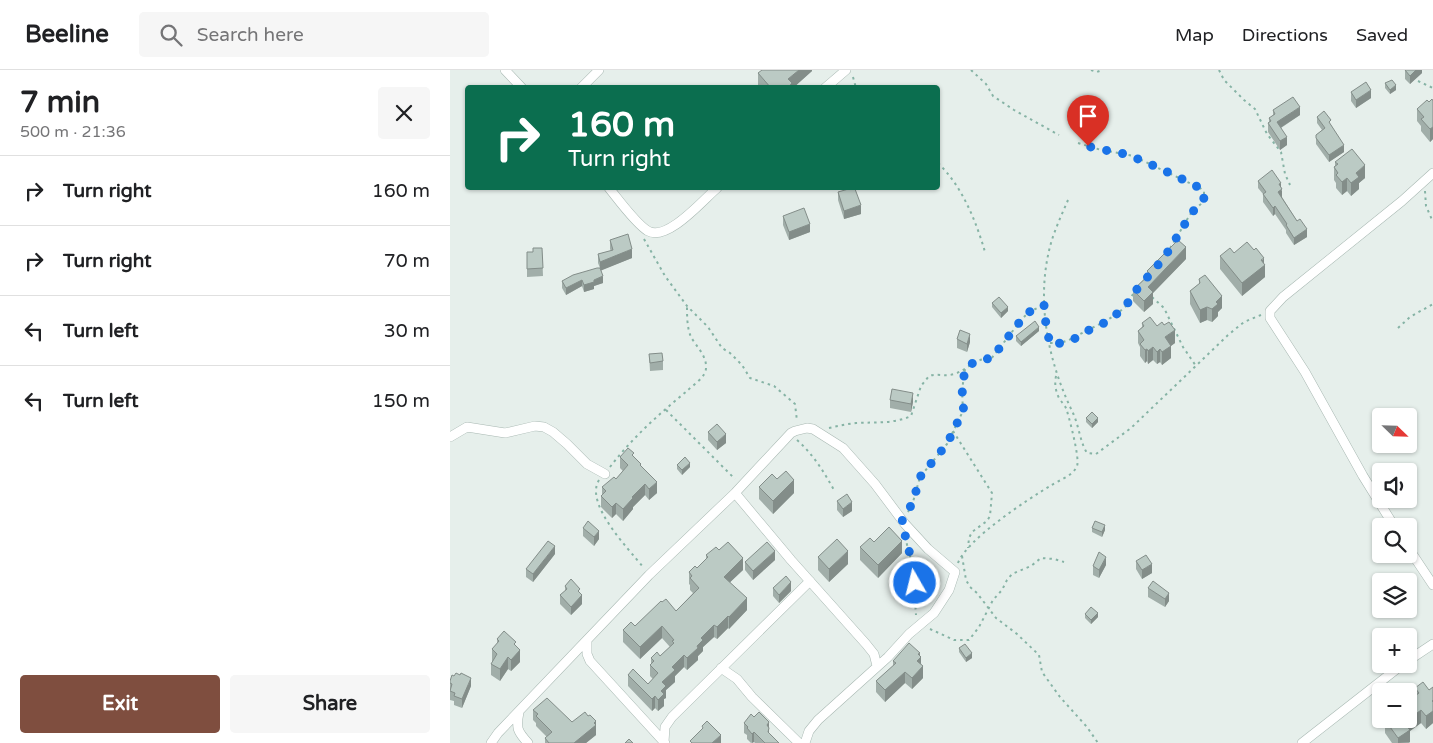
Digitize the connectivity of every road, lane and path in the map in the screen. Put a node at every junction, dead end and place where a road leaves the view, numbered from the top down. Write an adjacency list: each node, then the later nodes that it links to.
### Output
1 (505, 70): 10 (street)
2 (599, 70): 11 (street)
3 (846, 70): 12 (street)
4 (852, 70): 13 (path)
5 (971, 70): 15 (path)
6 (1091, 70): 7 (path)
7 (1102, 70)
8 (1219, 70): 19 (path)
9 (1418, 81): 14 (path)
10 (519, 85)
11 (584, 85)
12 (828, 85)
13 (855, 85)
14 (1433, 88)
15 (1058, 135)
16 (1078, 143): 26 (path)
17 (940, 166): 25 (path)
18 (1430, 176): 23 (path); 32 (street)
19 (1290, 185)
20 (611, 190): 24 (street)
21 (715, 190): 24 (street)
22 (1068, 200): 30 (path)
23 (1433, 222)
24 (641, 226): 31 (path)
25 (985, 252)
26 (1167, 252)
27 (1138, 287): 34 (path)
28 (1148, 293): 35 (path)
29 (1433, 304): 33 (path)
30 (1044, 305): 34 (path); 36 (path)
31 (687, 306): 38 (path); 41 (path)
32 (1270, 311): 35 (path); 46 (street)
33 (1398, 328)
34 (1050, 344): 37 (path)
35 (1196, 366): 37 (path)
36 (965, 369): 39 (path); 40 (path)
37 (1057, 372): 48 (path)
38 (666, 410): 43 (path); 44 (path)
39 (815, 430): 41 (street); 47 (street)
40 (953, 431): 47 (path); 48 (path)
41 (793, 432): 44 (street); 45 (path)
42 (450, 437): 43 (street)
43 (605, 474): 53 (path)
44 (738, 489): 53 (street); 54 (street)
45 (834, 490)
46 (1389, 518)
47 (904, 523): 52 (street); 57 (path)
48 (968, 548): 49 (path)
49 (962, 554): 52 (path); 56 (path)
50 (1417, 561): 55 (street)
51 (1064, 562): 56 (path)
52 (955, 572): 57 (street)
53 (649, 575): 58 (street)
54 (810, 581): 60 (street); 66 (street)
55 (1433, 585)
56 (989, 610): 57 (path); 75 (path)
57 (919, 627): 63 (street)
58 (587, 642): 62 (street); 64 (street)
59 (1433, 644): 61 (street)
60 (874, 654): 63 (street); 65 (street)
61 (1417, 655)
62 (573, 656): 64 (street); 68 (street)
63 (888, 657): 65 (street)
64 (590, 661): 69 (street)
65 (877, 666): 74 (street)
66 (721, 668): 69 (street); 73 (street)
67 (1392, 673): 70 (street)
68 (519, 712): 71 (street); 72 (street)
69 (664, 742)
70 (1304, 742)
71 (491, 743)
72 (528, 743)
73 (799, 743)
74 (805, 743)
75 (1098, 743)

